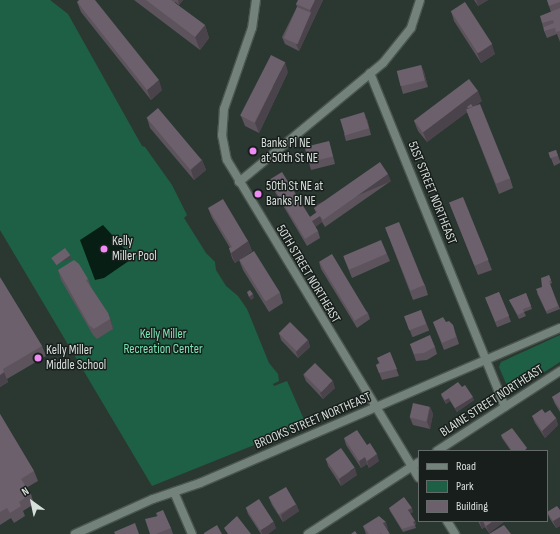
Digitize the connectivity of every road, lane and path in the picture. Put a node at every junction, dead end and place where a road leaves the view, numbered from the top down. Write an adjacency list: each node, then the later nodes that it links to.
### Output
1 (256, 0): 4 (street, 50TH STREET NORTHEAST)
2 (420, 0): 3 (street)
3 (370, 73): 4 (street); 6 (street, 51ST STREET NORTHEAST)
4 (239, 182): 9 (street, 50TH STREET NORTHEAST)
5 (560, 328): 6 (street, BROOKS STREET NORTHEAST)
6 (486, 360): 8 (street, 51ST STREET NORTHEAST); 9 (street, BROOKS STREET NORTHEAST)
7 (560, 371): 8 (street, BLAINE STREET NORTHEAST)
8 (505, 407): 10 (street, BLAINE STREET NORTHEAST)
9 (375, 408): 11 (street, 50TH STREET NORTHEAST); 13 (street, BROOKS STREET NORTHEAST)
10 (439, 450)
11 (415, 465): 12 (street, 50TH STREET NORTHEAST); 17 (street)
12 (418, 475)
13 (174, 492): 15 (street, BROOKS STREET NORTHEAST); 16 (street)
14 (448, 522): 18 (street)
15 (75, 534)
16 (192, 534)
17 (308, 534)
18 (455, 534)

